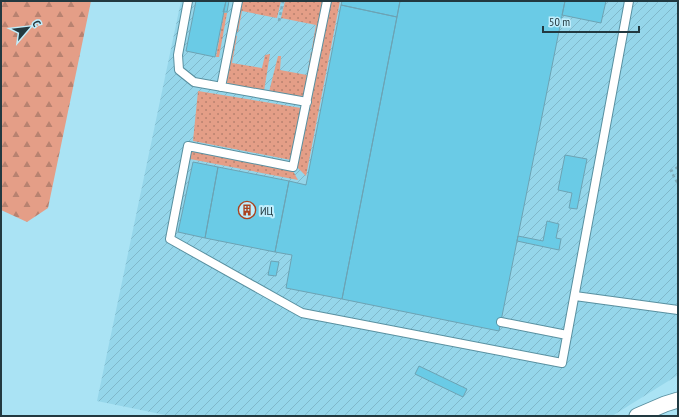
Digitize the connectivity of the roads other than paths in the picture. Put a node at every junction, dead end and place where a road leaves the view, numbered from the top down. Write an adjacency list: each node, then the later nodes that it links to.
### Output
1 (188, 1): 5 (lane)
2 (238, 1): 5 (lane)
3 (327, 1): 6 (lane)
4 (629, 1): 7 (lane)
5 (221, 87): 6 (lane)
6 (307, 102): 10 (lane)
7 (575, 296): 8 (lane); 10 (lane)
8 (678, 310)
9 (501, 322): 10 (lane)
10 (567, 335)
11 (678, 400): 12 (street)
12 (637, 416)

